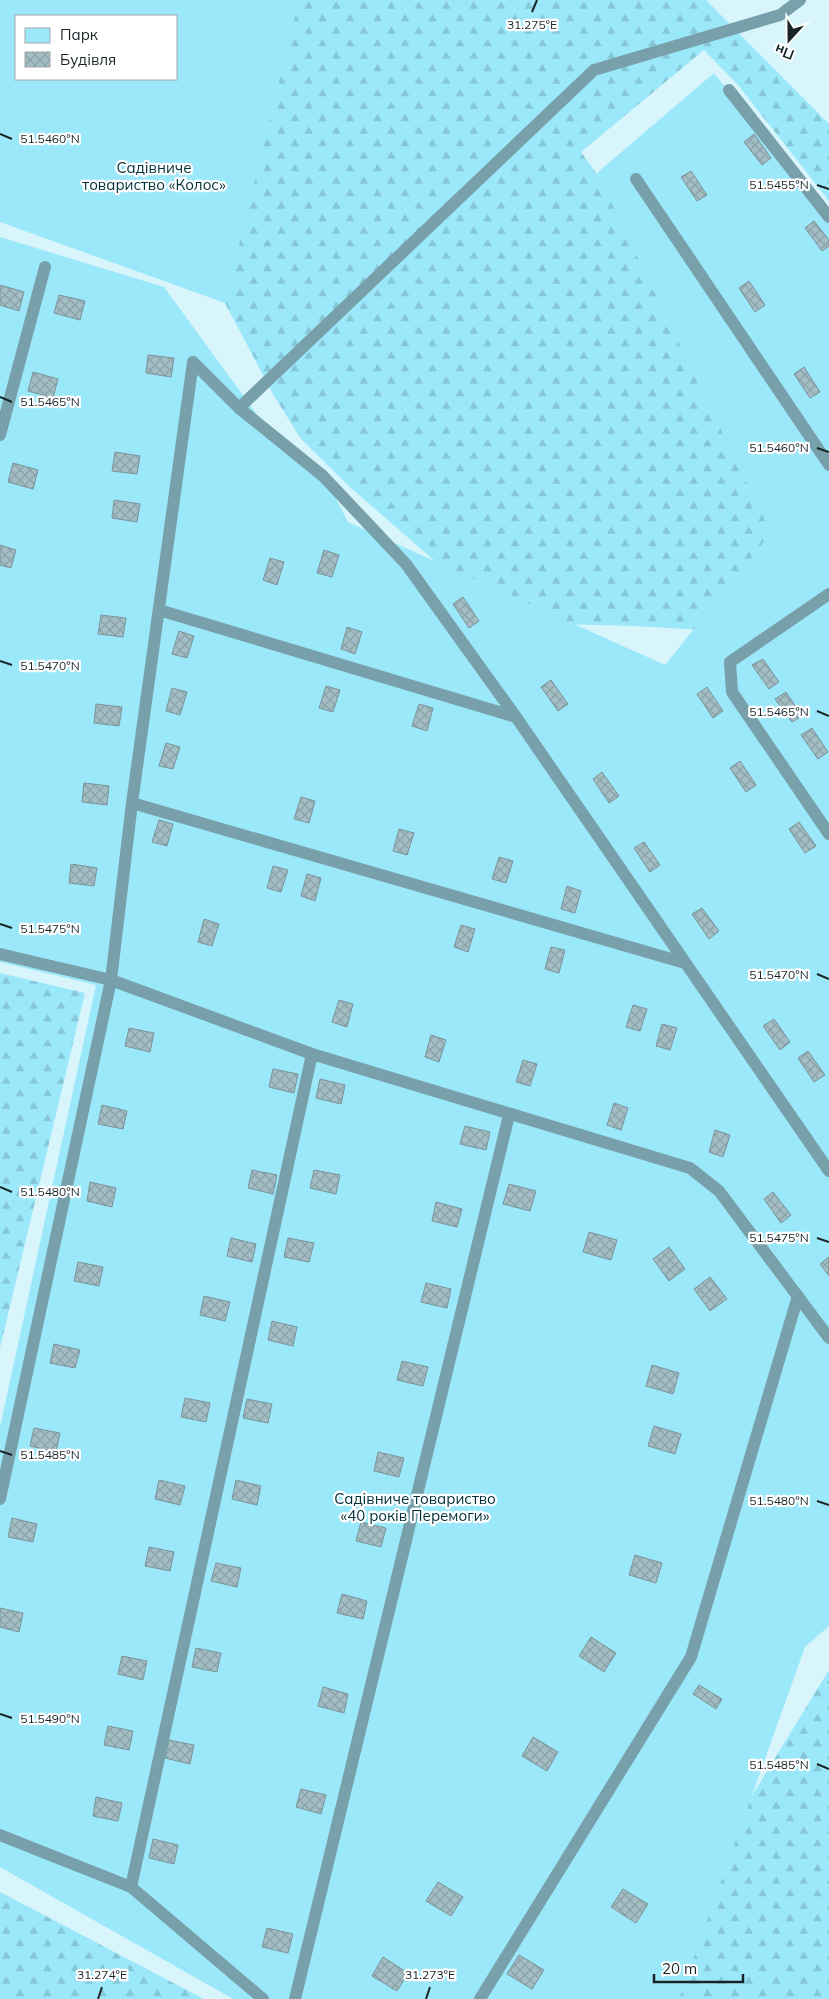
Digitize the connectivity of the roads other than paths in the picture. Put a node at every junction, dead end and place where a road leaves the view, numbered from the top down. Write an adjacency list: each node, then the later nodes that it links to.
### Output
1 (800, 0): 6 (lane)
2 (729, 90): 4 (lane)
3 (636, 179): 8 (lane)
4 (829, 218)
5 (45, 267): 7 (lane)
6 (239, 408): 10 (lane); 11 (lane)
7 (0, 435)
8 (829, 466)
9 (829, 594): 13 (lane)
10 (159, 610): 11 (lane); 12 (lane)
11 (516, 716): 15 (lane)
12 (132, 803): 15 (lane); 16 (lane)
13 (829, 834)
14 (0, 954): 16 (lane)
15 (685, 963): 19 (lane)
16 (111, 980): 17 (lane); 22 (lane)
17 (312, 1054): 18 (lane); 24 (lane)
18 (509, 1115): 20 (lane); 26 (lane)
19 (829, 1171)
20 (798, 1296): 21 (lane); 27 (lane)
21 (829, 1338)
22 (0, 1499)
23 (0, 1835): 24 (lane)
24 (131, 1887): 25 (lane)
25 (263, 1999)
26 (295, 1999)
27 (480, 1999)

